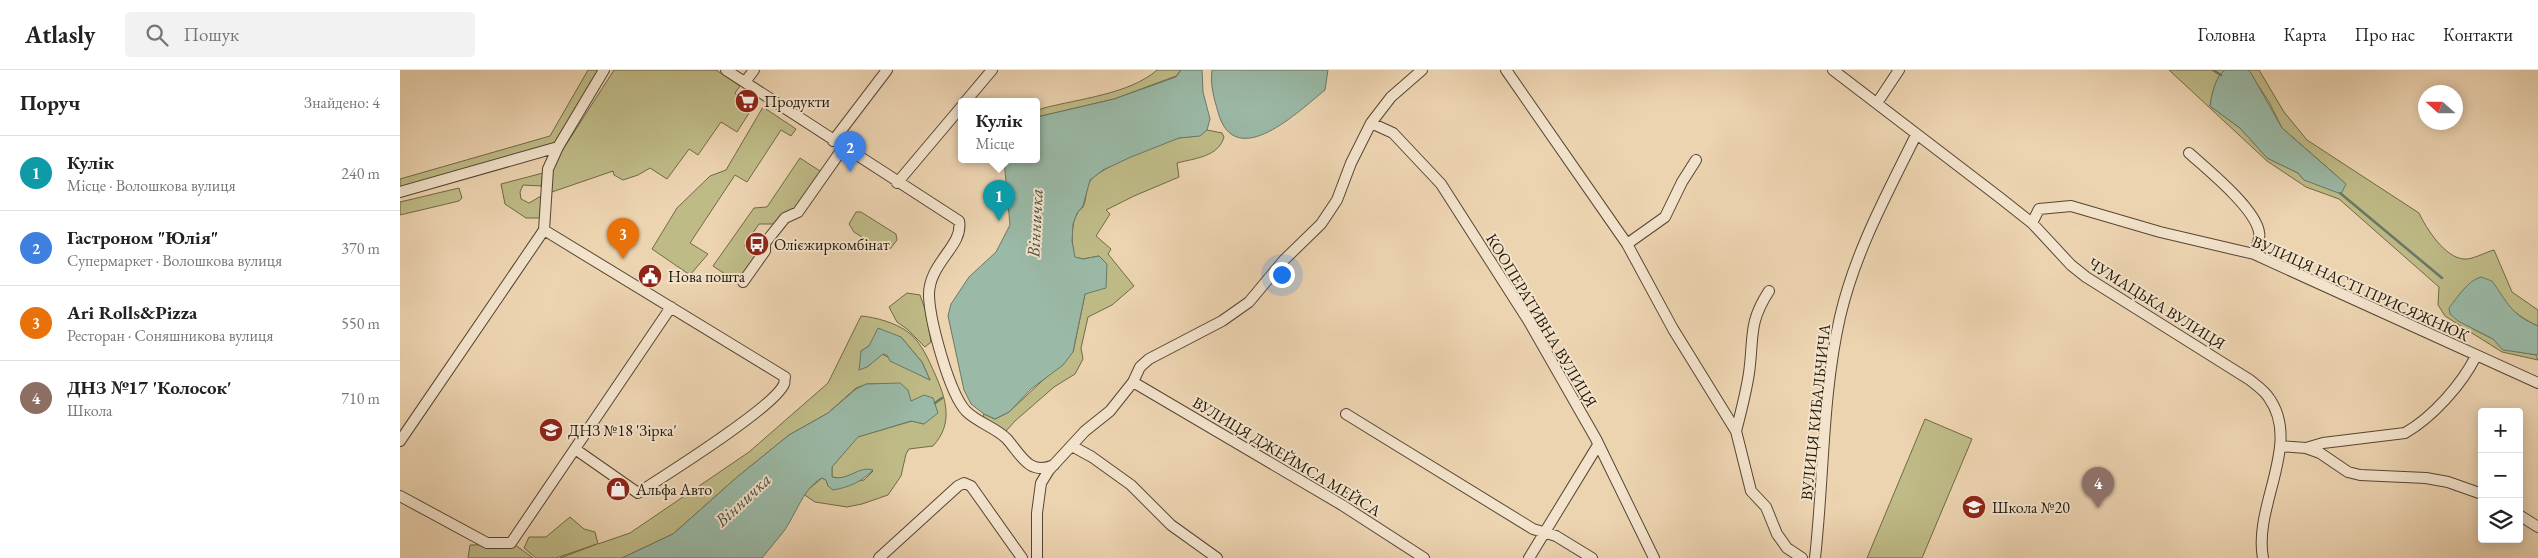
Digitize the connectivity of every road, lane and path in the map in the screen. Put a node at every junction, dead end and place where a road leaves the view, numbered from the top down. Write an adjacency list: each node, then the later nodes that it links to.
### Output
1 (604, 70): 17 (street)
2 (726, 70): 10 (street)
3 (754, 70): 10 (street)
4 (887, 70): 16 (street)
5 (992, 70): 11 (street)
6 (1422, 70): 14 (street)
7 (1506, 70): 25 (street)
8 (1833, 70): 12 (street, ЧУМАЦЬКА ВУЛИЦЯ)
9 (1899, 70): 12 (street)
10 (745, 82): 16 (street)
11 (968, 98)
12 (1878, 103): 15 (street, ЧУМАЦЬКА ВУЛИЦЯ)
13 (958, 111): 21 (street)
14 (1371, 122): 31 (street); 36 (street, КООПЕРАТИВНА ВУЛИЦЯ)
15 (1916, 135): 23 (street, ЧУМАЦЬКА ВУЛИЦЯ); 56 (street, ВУЛИЦЯ КИБАЛЬЧИЧА)
16 (833, 141): 18 (street)
17 (558, 147): 22 (street); 24 (street)
18 (843, 148): 21 (street); 27 (street)
19 (2190, 153): 26 (street)
20 (1696, 160): 25 (street)
21 (897, 183): 41 (street)
22 (400, 192)
23 (2032, 223): 26 (street, ВУЛИЦЯ НАСТІ ПРИСЯЖНЮК); 38 (street, ЧУМАЦЬКА ВУЛИЦЯ)
24 (544, 230): 29 (street); 35 (street)
25 (1627, 244): 34 (street)
26 (2254, 254): 30 (street, ВУЛИЦЯ НАСТІ ПРИСЯЖНЮК)
27 (743, 282)
28 (1769, 291): 34 (street)
29 (670, 307): 39 (street); 39 (street)
30 (2476, 356): 32 (street, ВУЛИЦЯ НАСТІ ПРИСЯЖНЮК); 40 (street)
31 (1132, 382): 37 (street); 51 (street, ВУЛИЦЯ ДЖЕЙМСА МЕЙСА)
32 (2538, 383)
33 (1346, 414): 46 (street)
34 (1736, 431): 55 (street)
35 (400, 441)
36 (1598, 444): 46 (street); 54 (street, КООПЕРАТИВНА ВУЛИЦЯ)
37 (1072, 446): 41 (street); 50 (street)
38 (2280, 446): 40 (street); 57 (street, ЧУМАЦЬКА ВУЛИЦЯ)
39 (576, 448): 43 (street)
40 (2306, 448): 42 (street)
41 (1057, 464): 49 (street)
42 (2478, 493)
43 (400, 496)
44 (2523, 517): 45 (street)
45 (2538, 526)
46 (1544, 532): 52 (street); 53 (street)
47 (879, 558): 48 (street)
48 (1022, 558)
49 (1037, 558)
50 (1217, 558)
51 (1424, 558)
52 (1529, 558)
53 (1592, 558)
54 (1654, 558)
55 (1802, 558)
56 (1815, 558)
57 (2263, 558)

